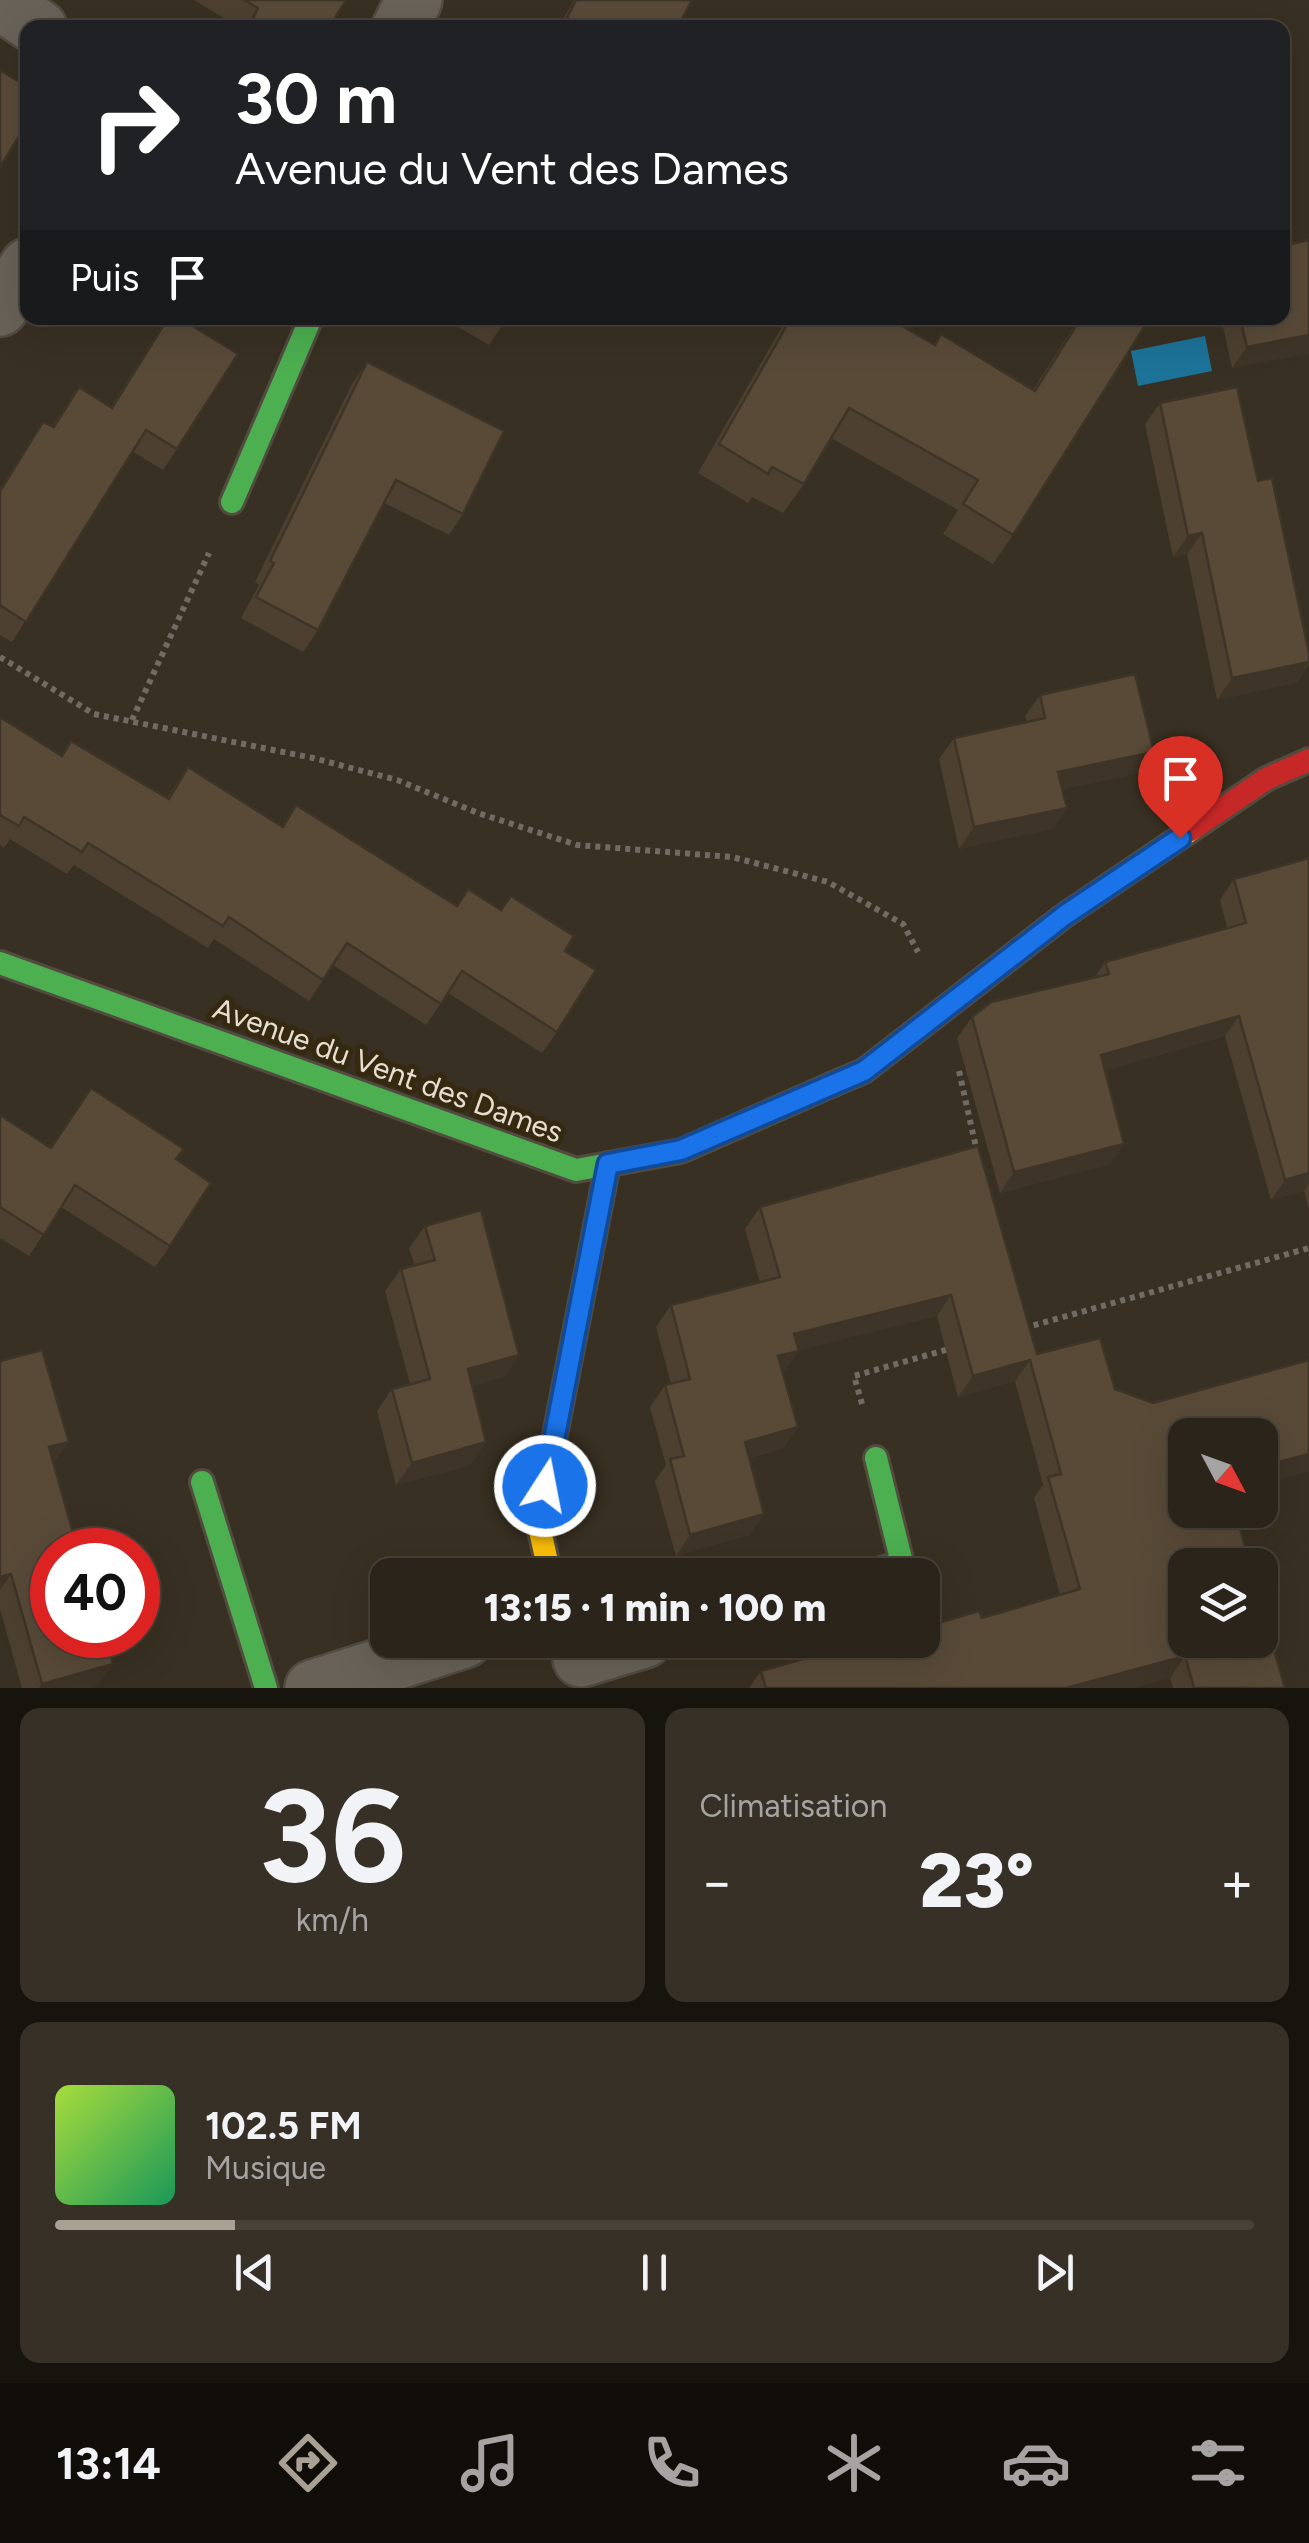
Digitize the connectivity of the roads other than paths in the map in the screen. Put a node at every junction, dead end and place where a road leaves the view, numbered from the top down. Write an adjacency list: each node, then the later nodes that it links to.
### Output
1 (0, 2): 2 (street)
2 (27, 20)
3 (20, 278): 4 (street)
4 (0, 308)
5 (308, 325): 6 (street)
6 (232, 502)
7 (1309, 760): 9 (street, Avenue du Vent des Dames)
8 (0, 963): 9 (street, Avenue du Vent des Dames)
9 (608, 1164): 12 (street)
10 (876, 1458): 13 (street)
11 (202, 1482): 15 (street)
12 (546, 1558)
13 (901, 1558)
14 (407, 1658): 16 (street)
15 (266, 1688)
16 (313, 1688)

